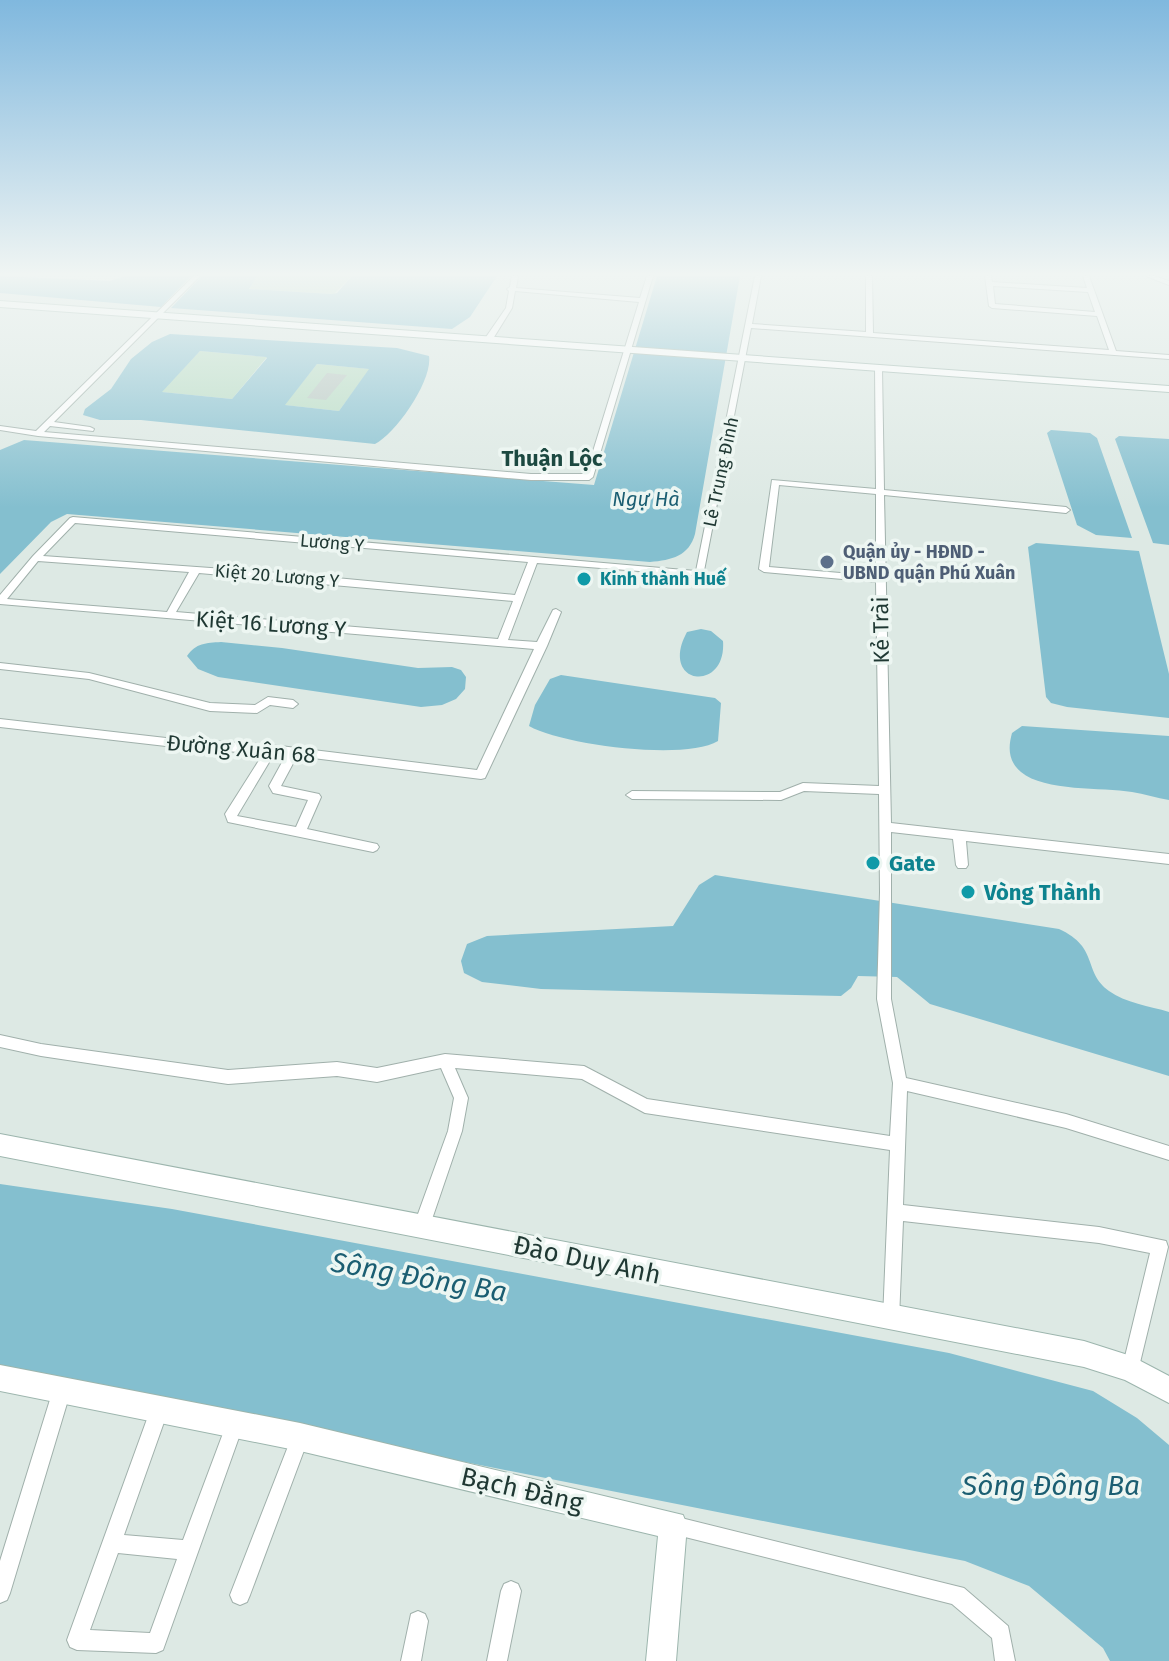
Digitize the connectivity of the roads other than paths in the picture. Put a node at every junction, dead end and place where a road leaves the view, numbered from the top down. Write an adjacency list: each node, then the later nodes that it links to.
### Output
1 (120, 354): 10 (street)
2 (632, 354): 14 (street)
3 (674, 354): 7 (main road)
4 (741, 354): 7 (street, Lê Trung Đình)
5 (1130, 354): 6 (street)
6 (1169, 357)
7 (739, 359): 8 (main road); 21 (street, Lê Trung Đình)
8 (878, 368): 9 (main road); 16 (street, Kẻ Trài)
9 (1169, 389)
10 (50, 424): 12 (street); 14 (street)
11 (0, 428): 13 (street)
12 (90, 429)
13 (11, 430): 14 (street); 15 (street)
14 (38, 434)
15 (0, 439)
16 (880, 492): 17 (street); 22 (street, Kẻ Trài); 22 (street)
17 (1066, 510)
18 (36, 558): 19 (street, Lương Y); 20 (street, Kiệt 20 Lương Y); 24 (street, Lương Y)
19 (533, 560): 21 (street, Lương Y); 23 (street)
20 (196, 569): 23 (street, Kiệt 20 Lương Y); 26 (street)
21 (700, 574)
22 (880, 579): 34 (street, Kẻ Trài)
23 (518, 598): 27 (street)
24 (0, 601): 26 (street, Kiệt 16 Lương Y)
25 (556, 612): 28 (street)
26 (169, 616): 27 (street, Kiệt 16 Lương Y)
27 (502, 642): 28 (street, Kiệt 16 Lương Y)
28 (542, 646): 33 (street, Đường Xuân 68)
29 (0, 666): 30 (street)
30 (293, 704)
31 (0, 723): 32 (street, Đường Xuân 68)
32 (272, 749): 33 (street, Đường Xuân 68); 37 (street)
33 (294, 752): 37 (street)
34 (884, 790): 35 (street); 36 (street, Kẻ Trài)
35 (632, 795)
36 (885, 827): 38 (street); 44 (street, Kẻ Trài)
37 (299, 833): 39 (street)
38 (959, 836): 40 (street); 41 (street)
39 (373, 847)
40 (1169, 859)
41 (962, 865)
42 (0, 1041): 43 (street)
43 (445, 1061): 45 (street); 49 (street)
44 (900, 1083): 45 (street); 47 (street)
45 (897, 1144): 48 (street)
46 (0, 1145): 49 (main road, Đào Duy Anh)
47 (1169, 1153)
48 (895, 1212): 50 (street); 51 (street)
49 (422, 1225): 50 (main road, Đào Duy Anh)
50 (891, 1319): 51 (main road, Đào Duy Anh)
51 (1131, 1369): 54 (main road, Đào Duy Anh)
52 (0, 1378): 53 (main road, Bạch Đằng)
53 (63, 1389): 55 (main road, Bạch Đằng); 62 (street)
54 (1169, 1390)
55 (160, 1408): 56 (main road, Bạch Đằng); 59 (street)
56 (234, 1426): 57 (main road, Bạch Đằng); 60 (street)
57 (300, 1437): 58 (main road, Bạch Đằng); 63 (street)
58 (673, 1525): 67 (main road); 68 (street, Bạch Đằng)
59 (112, 1543): 60 (street); 60 (street)
60 (187, 1550)
61 (511, 1591): 66 (street)
62 (0, 1593)
63 (240, 1595)
64 (418, 1621): 65 (street)
65 (411, 1661)
66 (497, 1661)
67 (661, 1661)
68 (1005, 1661)

